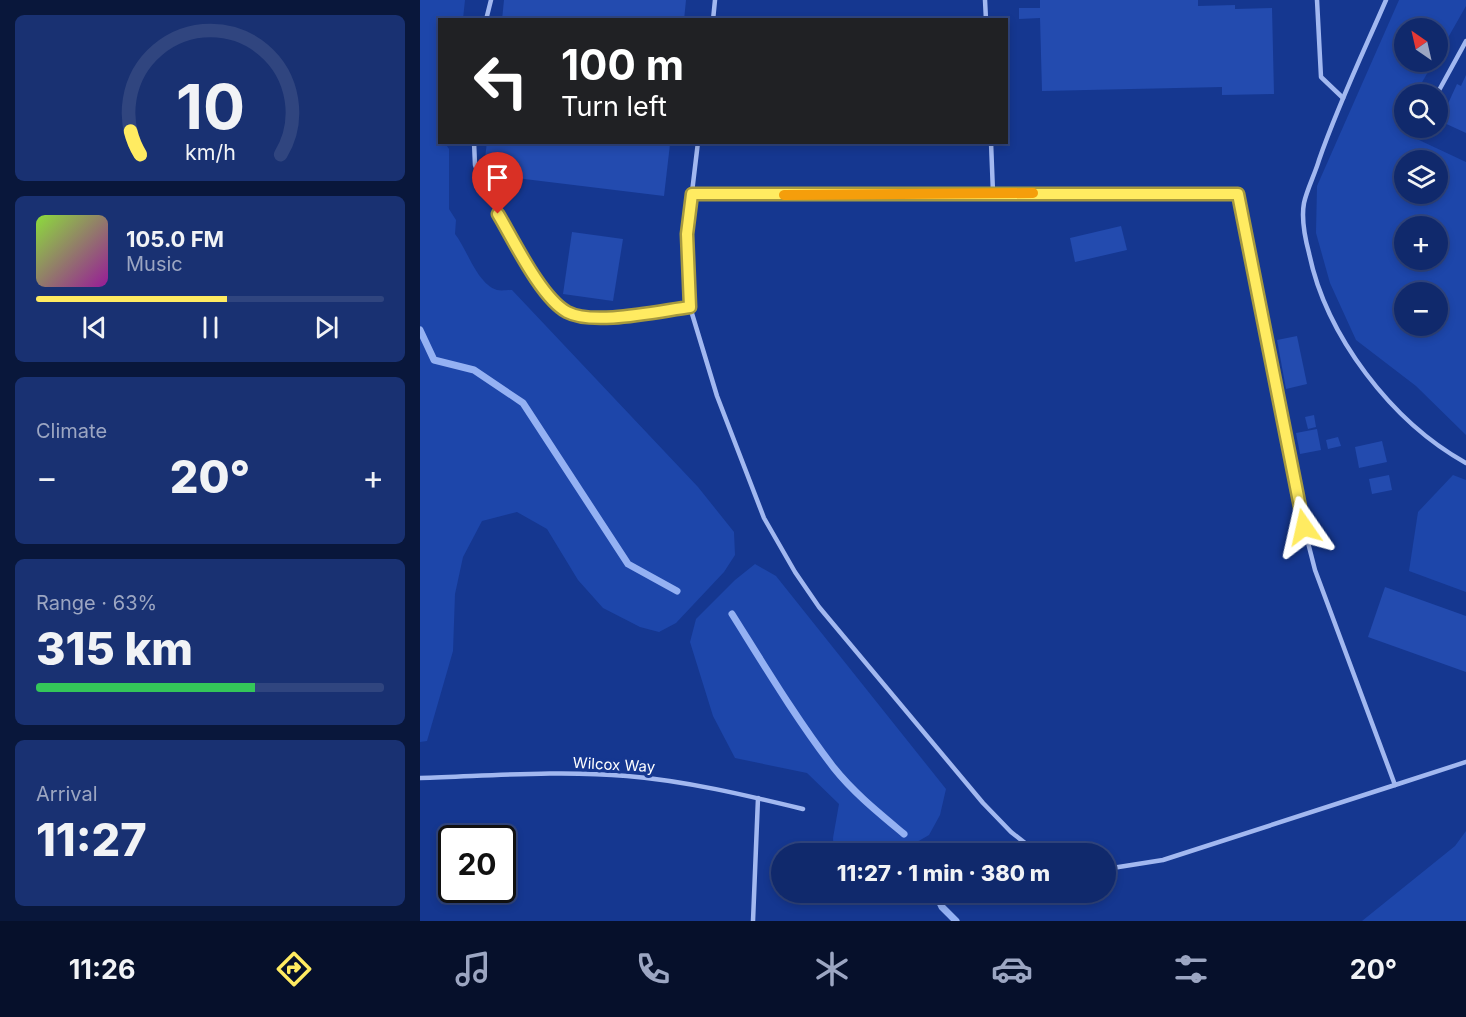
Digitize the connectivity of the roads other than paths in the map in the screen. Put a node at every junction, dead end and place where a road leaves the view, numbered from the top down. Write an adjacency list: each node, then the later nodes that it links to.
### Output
1 (491, 0): 6 (lane)
2 (715, 0): 7 (lane)
3 (985, 0): 8 (lane)
4 (1317, 0): 11 (lane)
5 (1386, 0): 11 (lane)
6 (486, 18)
7 (712, 18)
8 (986, 18)
9 (1466, 40): 10 (lane)
10 (1442, 84)
11 (1343, 98): 18 (lane)
12 (474, 144): 17 (lane)
13 (698, 144): 16 (lane)
14 (992, 144): 15 (lane)
15 (993, 193): 16 (lane); 21 (lane)
16 (692, 194): 17 (lane)
17 (690, 307): 24 (lane)
18 (1466, 463)
19 (1466, 762): 21 (lane)
20 (420, 778): 22 (lane, Wilcox Way)
21 (1395, 785): 25 (lane)
22 (758, 798): 23 (lane, Wilcox Way); 26 (lane)
23 (803, 809)
24 (1025, 843)
25 (1116, 867)
26 (753, 921)

